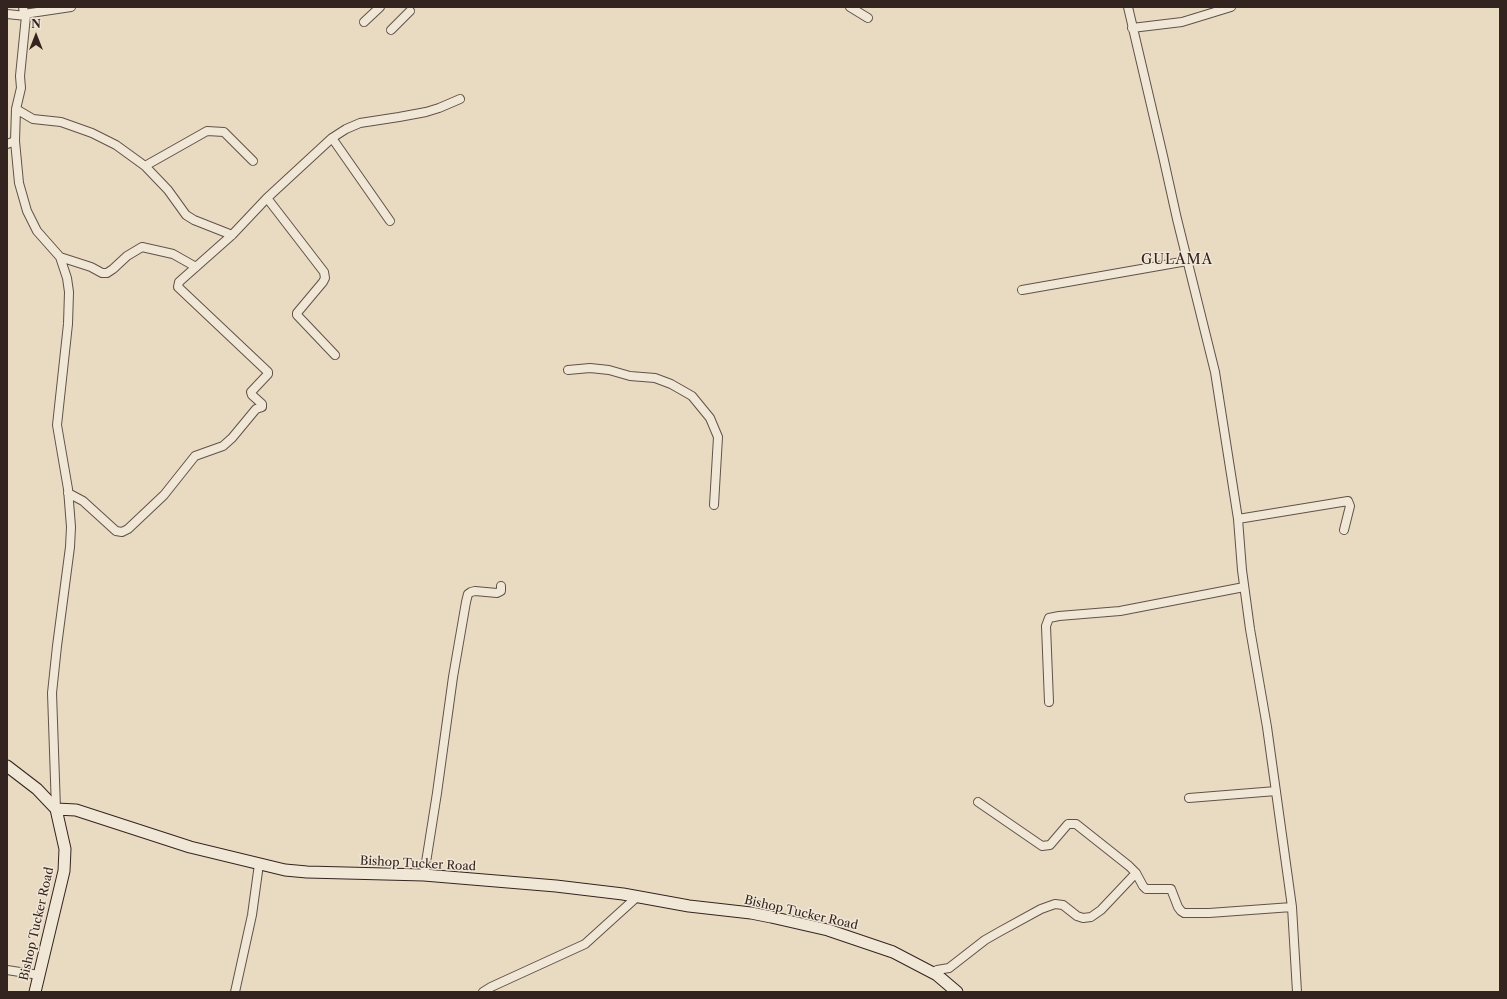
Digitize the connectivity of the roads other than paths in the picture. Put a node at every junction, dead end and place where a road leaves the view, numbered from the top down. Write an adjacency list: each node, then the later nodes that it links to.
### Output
1 (71, 7): 7 (street)
2 (380, 7): 10 (street)
3 (850, 7): 9 (street)
4 (1128, 7): 11 (street)
5 (1231, 7): 11 (street)
6 (410, 11): 12 (street)
7 (24, 12): 8 (street); 14 (street)
8 (7, 14)
9 (868, 18)
10 (364, 22)
11 (1132, 28): 23 (street)
12 (390, 30)
13 (460, 99): 15 (street)
14 (16, 109): 16 (street); 18 (street)
15 (332, 138): 19 (street); 20 (street)
16 (11, 143): 22 (street)
17 (253, 161): 18 (street)
18 (145, 166): 21 (street)
19 (267, 198): 21 (street); 26 (street)
20 (390, 221)
21 (232, 235): 24 (street)
22 (60, 257): 24 (street); 28 (street)
23 (1187, 261): 25 (street); 30 (street)
24 (196, 267): 28 (street)
25 (1022, 290)
26 (335, 355)
27 (568, 370): 29 (street)
28 (68, 493): 39 (street)
29 (714, 505)
30 (1238, 519): 31 (street); 33 (street)
31 (1344, 530)
32 (501, 586): 42 (street)
33 (1244, 588): 34 (street); 36 (street)
34 (1049, 702)
35 (7, 766): 39 (main road)
36 (1276, 791): 37 (street); 44 (street)
37 (1189, 798)
38 (978, 802): 41 (street)
39 (56, 809): 40 (main road, Bishop Tucker Road); 47 (main road, Bishop Tucker Road)
40 (260, 864): 42 (main road, Bishop Tucker Road); 50 (street)
41 (1136, 873): 44 (street); 46 (street)
42 (424, 875): 43 (main road, Bishop Tucker Road)
43 (638, 896): 48 (main road, Bishop Tucker Road); 51 (street)
44 (1292, 907): 52 (street)
45 (7, 970): 47 (street)
46 (937, 970)
47 (39, 975): 49 (main road, Bishop Tucker Road)
48 (953, 991)
49 (35, 992)
50 (236, 992)
51 (483, 992)
52 (1297, 992)

